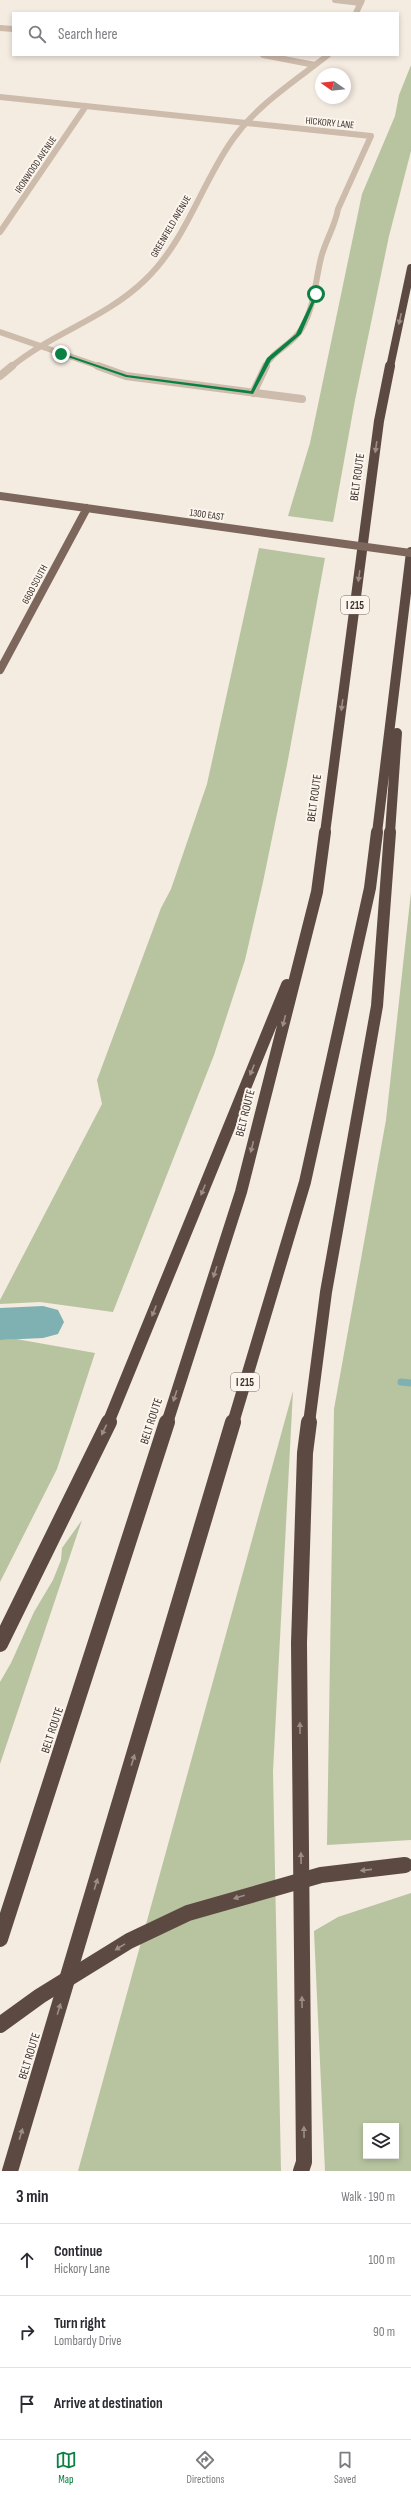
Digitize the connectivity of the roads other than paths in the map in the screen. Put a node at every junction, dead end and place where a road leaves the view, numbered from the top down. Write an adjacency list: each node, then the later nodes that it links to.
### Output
1 (335, 0): 2 (street)
2 (361, 1): 3 (street)
3 (356, 12)
4 (0, 28): 5 (street)
5 (12, 29)
6 (268, 56): 8 (street)
7 (327, 56): 8 (street, GREENFIELD AVENUE)
8 (315, 65): 11 (street, GREENFIELD AVENUE)
9 (0, 97): 10 (street, HICKORY LANE)
10 (86, 106): 11 (street, HICKORY LANE); 12 (street, IRONWOOD AVENUE)
11 (245, 123): 15 (street, GREENFIELD AVENUE); 17 (street, HICKORY LANE)
12 (0, 232)
13 (411, 268): 24 (highway, BELT ROUTE / I 215, one-way to 24)
14 (0, 332): 15 (street)
15 (43, 348): 16 (street, GREENFIELD AVENUE); 17 (street)
16 (0, 376)
17 (253, 393): 18 (street)
18 (302, 399)
19 (0, 496): 20 (main road, 1300 EAST)
20 (87, 508): 21 (main road, 1300 EAST, bridge); 23 (main road, 6600 SOUTH)
21 (411, 553): 22 (highway, BELT ROUTE / I 215)
22 (408, 577): 29 (highway, BELT ROUTE / I 215, one-way to 22); 30 (highway, one-way to 22)
23 (0, 670)
24 (304, 943): 25 (highway, one-way to 25); 27 (highway, BELT ROUTE / I 215, one-way to 27)
25 (0, 1644)
26 (408, 1865): 28 (highway, one-way to 28, bridge)
27 (0, 1939)
28 (0, 2025)
29 (10, 2171)
30 (302, 2171)

